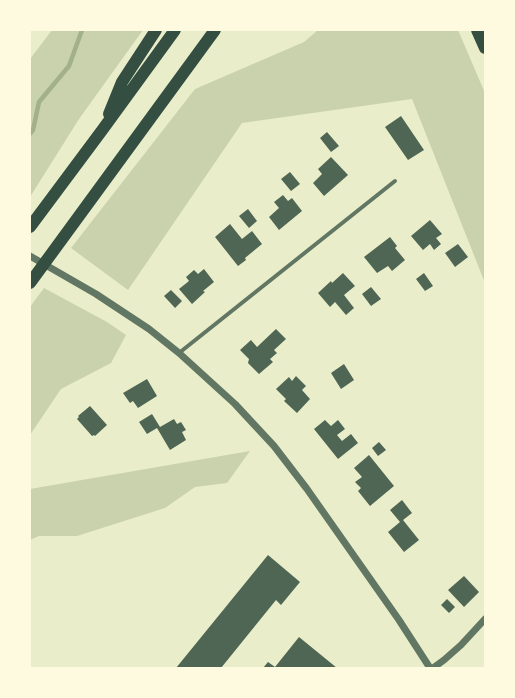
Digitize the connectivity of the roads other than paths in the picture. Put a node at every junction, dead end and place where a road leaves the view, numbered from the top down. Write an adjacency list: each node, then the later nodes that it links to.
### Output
1 (156, 30): 6 (highway)
2 (175, 30): 6 (highway)
3 (215, 30): 10 (highway)
4 (477, 30): 5 (highway)
5 (485, 48)
6 (103, 129): 8 (highway)
7 (395, 181): 11 (street)
8 (30, 226)
9 (30, 256): 11 (street)
10 (30, 283)
11 (179, 353): 13 (street)
12 (485, 619): 14 (street)
13 (430, 668)
14 (433, 668)

